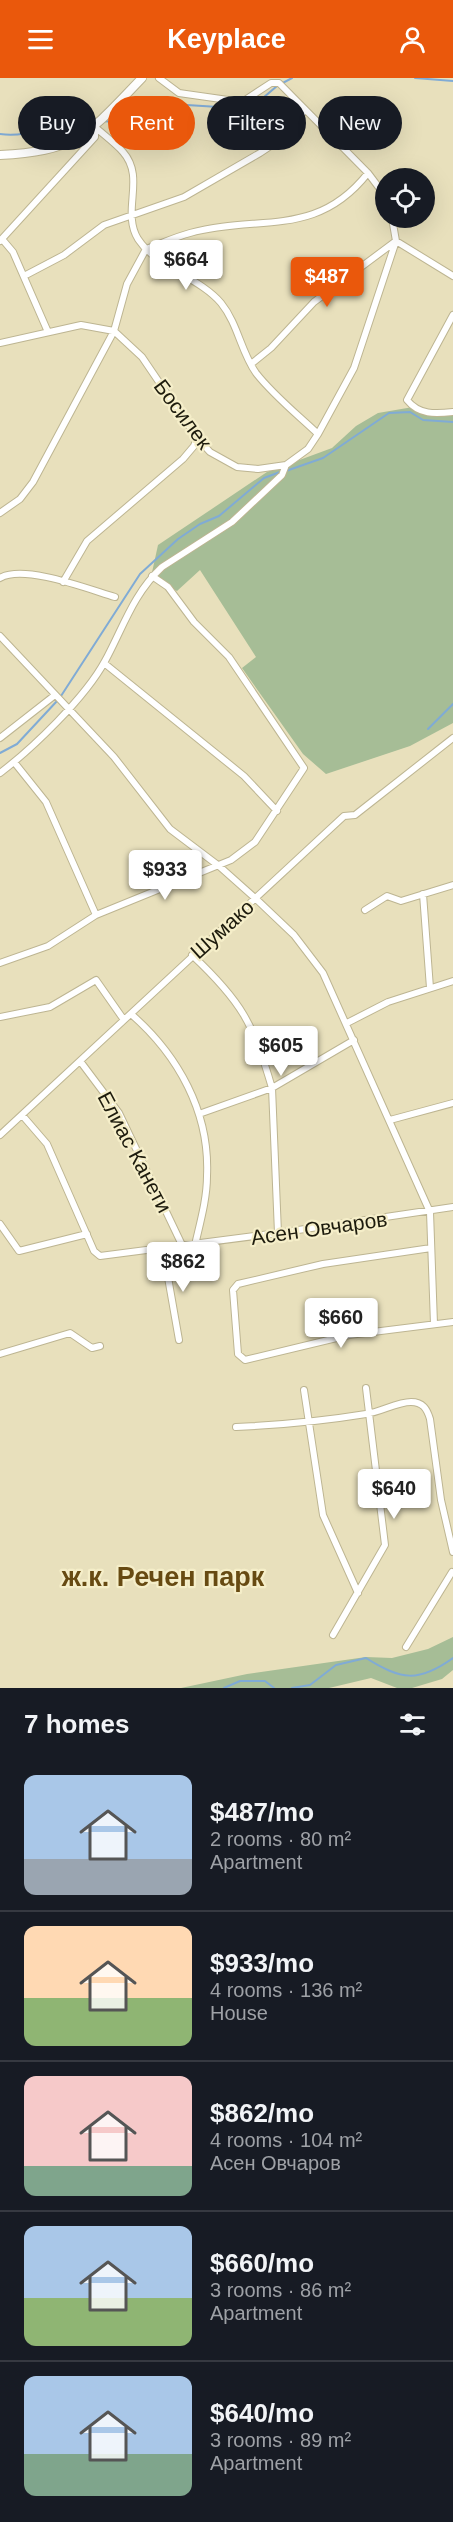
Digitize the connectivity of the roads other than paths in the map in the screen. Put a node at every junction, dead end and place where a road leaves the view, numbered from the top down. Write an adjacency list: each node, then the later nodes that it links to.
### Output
1 (142, 78): 7 (street)
2 (159, 78): 5 (street)
3 (251, 96): 4 (street)
4 (292, 96)
5 (207, 97)
6 (306, 111): 13 (street)
7 (96, 127)
8 (96, 129): 15 (street)
9 (36, 150): 12 (street)
10 (83, 150): 17 (street)
11 (265, 150): 15 (street)
12 (0, 155)
13 (368, 173): 14 (street); 19 (street)
14 (375, 182)
15 (130, 215): 19 (street); 20 (street)
16 (394, 228): 18 (street)
17 (1, 240): 20 (street)
18 (396, 241): 21 (street); 26 (street); 28 (street)
19 (146, 249): 23 (street); 26 (street)
20 (24, 276): 24 (street)
21 (453, 276)
22 (453, 315): 27 (street)
23 (114, 331): 24 (street); 29 (street, Босилек); 31 (street)
24 (48, 332): 25 (street)
25 (0, 343)
26 (251, 364): 28 (street)
27 (453, 412)
28 (318, 435): 30 (street)
29 (197, 438): 30 (street, Босилек); 34 (street)
30 (286, 465): 32 (street)
31 (0, 513)
32 (152, 576): 37 (street); 44 (street)
33 (0, 578): 34 (street)
34 (63, 582): 35 (street)
35 (115, 597)
36 (0, 636): 38 (street)
37 (104, 663): 39 (street); 44 (street)
38 (54, 695): 39 (street); 40 (street)
39 (68, 709): 42 (street); 45 (street)
40 (0, 738)
41 (453, 738): 48 (street, Шумако)
42 (14, 762): 43 (street); 50 (street)
43 (0, 772)
44 (277, 811): 45 (street)
45 (219, 866): 48 (street); 50 (street)
46 (453, 885): 47 (street)
47 (423, 894): 49 (street); 54 (street)
48 (255, 898): 51 (street, Шумако); 58 (street)
49 (365, 910)
50 (96, 915): 52 (street)
51 (192, 955): 55 (street, Шумако); 61 (street)
52 (0, 963)
53 (453, 981): 54 (street)
54 (430, 988): 58 (street)
55 (131, 1014): 57 (street, Шумако); 63 (street)
56 (0, 1017): 57 (street)
57 (124, 1020): 60 (street, Шумако)
58 (346, 1023): 59 (street)
59 (354, 1040): 61 (street); 65 (street)
60 (80, 1061): 64 (street, Шумако); 73 (street, Елиас Канети)
61 (272, 1088): 63 (street); 70 (street)
62 (453, 1102): 65 (street)
63 (199, 1114): 72 (street)
64 (22, 1115): 66 (street, Шумако); 71 (street)
65 (390, 1120): 68 (street)
66 (0, 1135)
67 (453, 1207): 68 (street, Асен Овчаров)
68 (430, 1212): 70 (street, Асен Овчаров); 74 (street)
69 (0, 1224): 71 (street)
70 (279, 1233): 72 (street, Асен Овчаров)
71 (87, 1234): 75 (street, Асен Овчаров)
72 (195, 1245): 73 (street, Асен Овчаров)
73 (183, 1247): 75 (street, Асен Овчаров)
74 (430, 1248): 77 (street); 77 (street)
75 (163, 1249): 78 (street)
76 (453, 1322): 77 (street)
77 (434, 1324)
78 (179, 1340)
79 (100, 1346): 80 (street)
80 (0, 1354)
81 (366, 1388): 83 (street)
82 (304, 1390): 84 (street)
83 (370, 1414): 84 (street); 86 (street); 90 (street)
84 (308, 1423): 85 (street); 90 (street)
85 (236, 1427)
86 (453, 1552)
87 (453, 1572): 89 (street)
88 (453, 1581): 89 (street)
89 (441, 1588): 92 (street)
90 (358, 1593): 91 (street)
91 (333, 1635)
92 (406, 1647)

